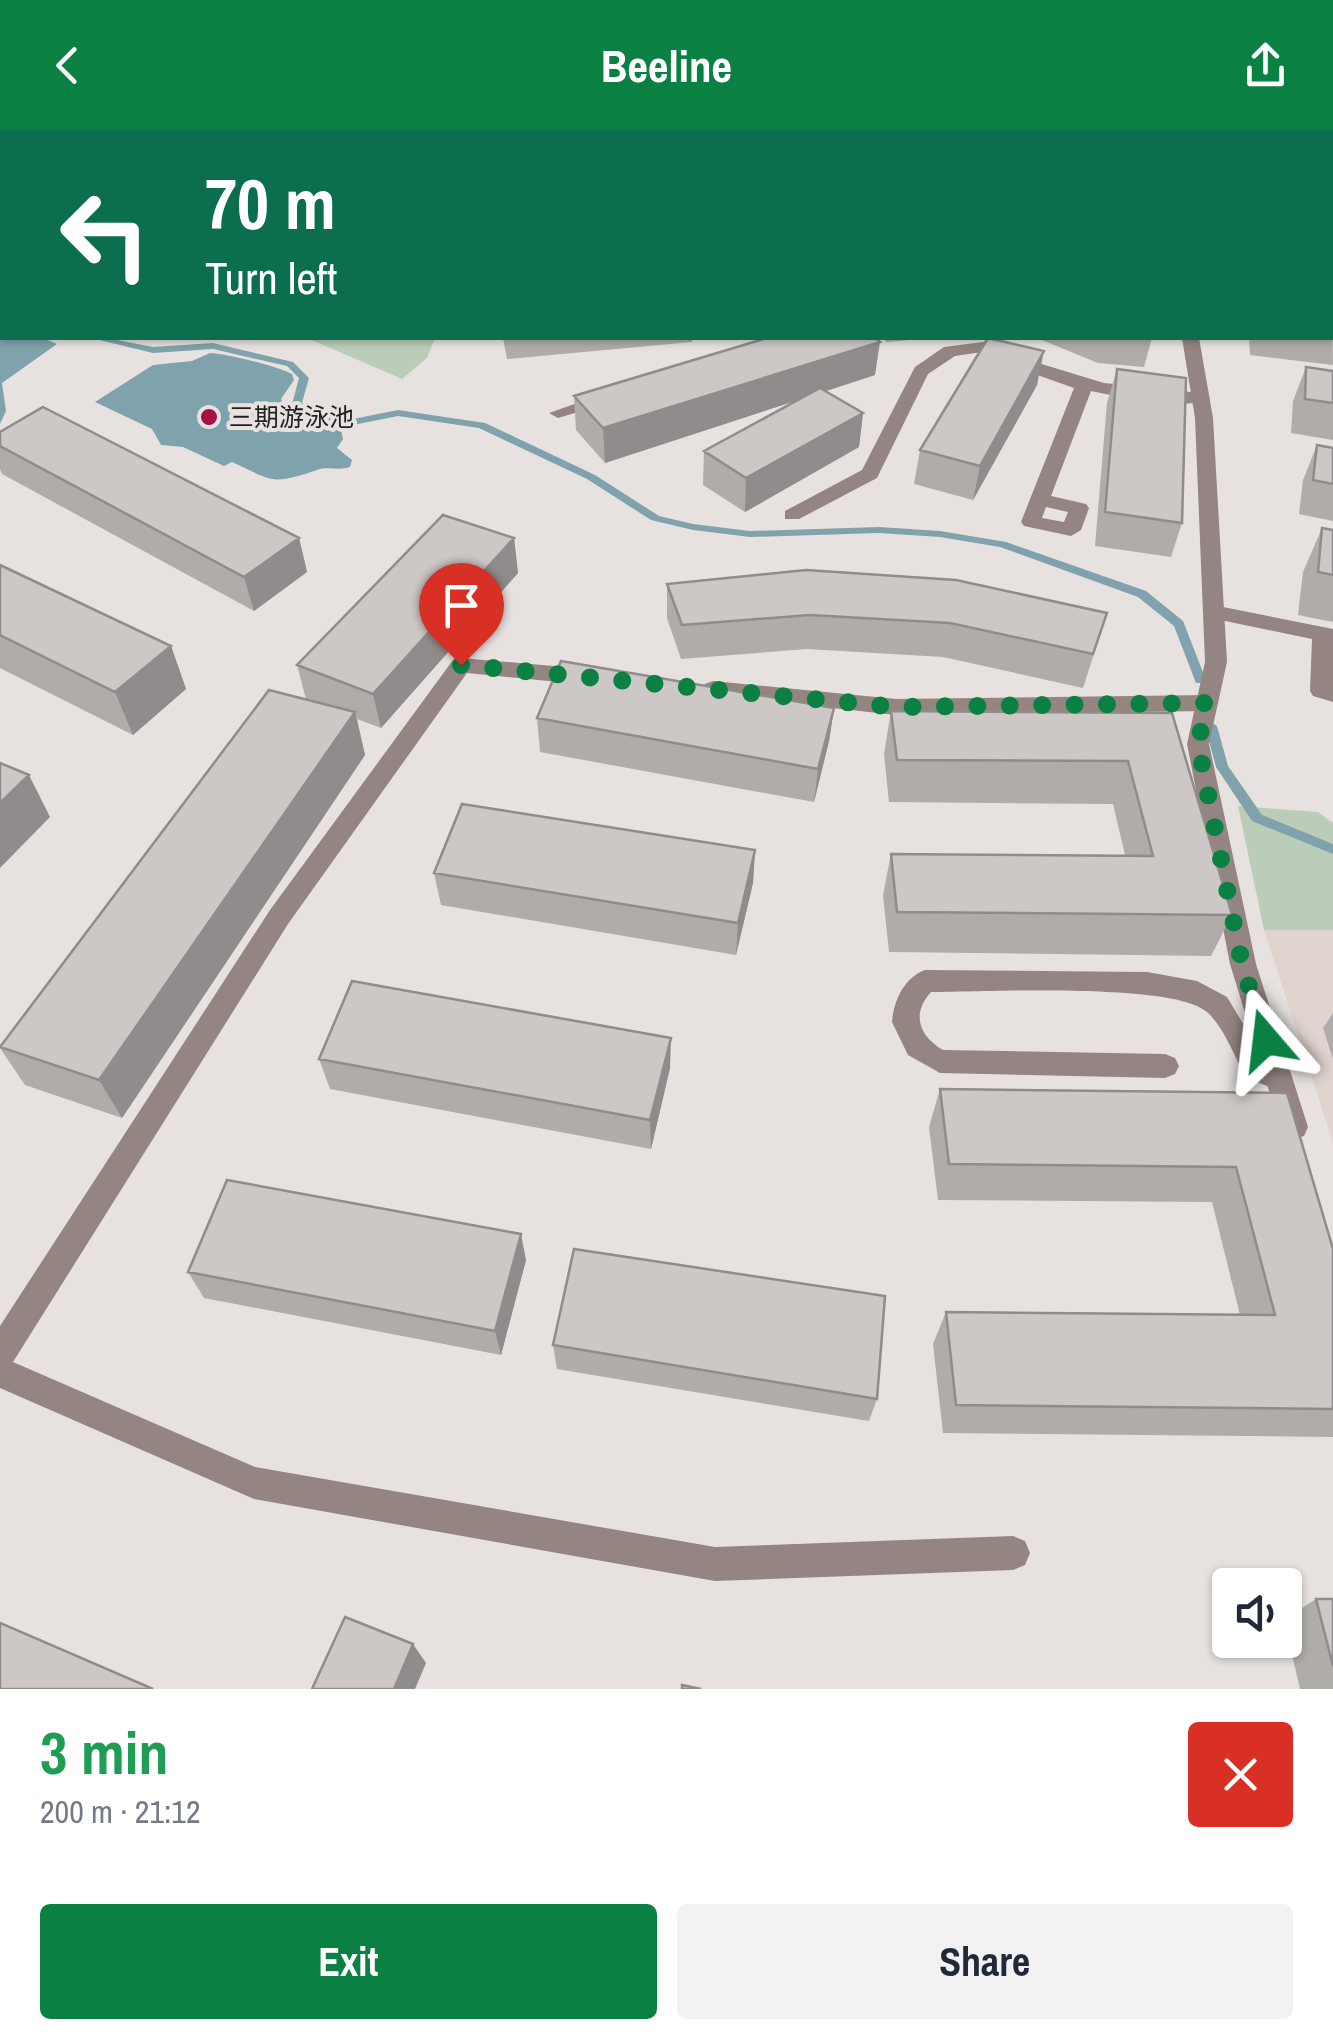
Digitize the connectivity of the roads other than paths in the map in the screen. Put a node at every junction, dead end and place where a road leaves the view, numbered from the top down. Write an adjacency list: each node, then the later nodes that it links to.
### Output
1 (1190, 340): 5 (street)
2 (978, 342): 3 (street); 8 (street)
3 (1084, 385): 5 (street); 7 (street)
4 (613, 396): 6 (street)
5 (1201, 398): 9 (street)
6 (558, 413)
7 (1040, 500)
8 (792, 515)
9 (1213, 612): 10 (street); 14 (street)
10 (1328, 635): 13 (street)
11 (611, 679): 18 (street)
12 (687, 687): 14 (street)
13 (1333, 694)
14 (1207, 703): 16 (street)
15 (1164, 1066): 16 (street)
16 (1278, 1078): 17 (street)
17 (1300, 1148)
18 (0, 1354)
19 (0, 1372): 20 (street)
20 (1013, 1553)

